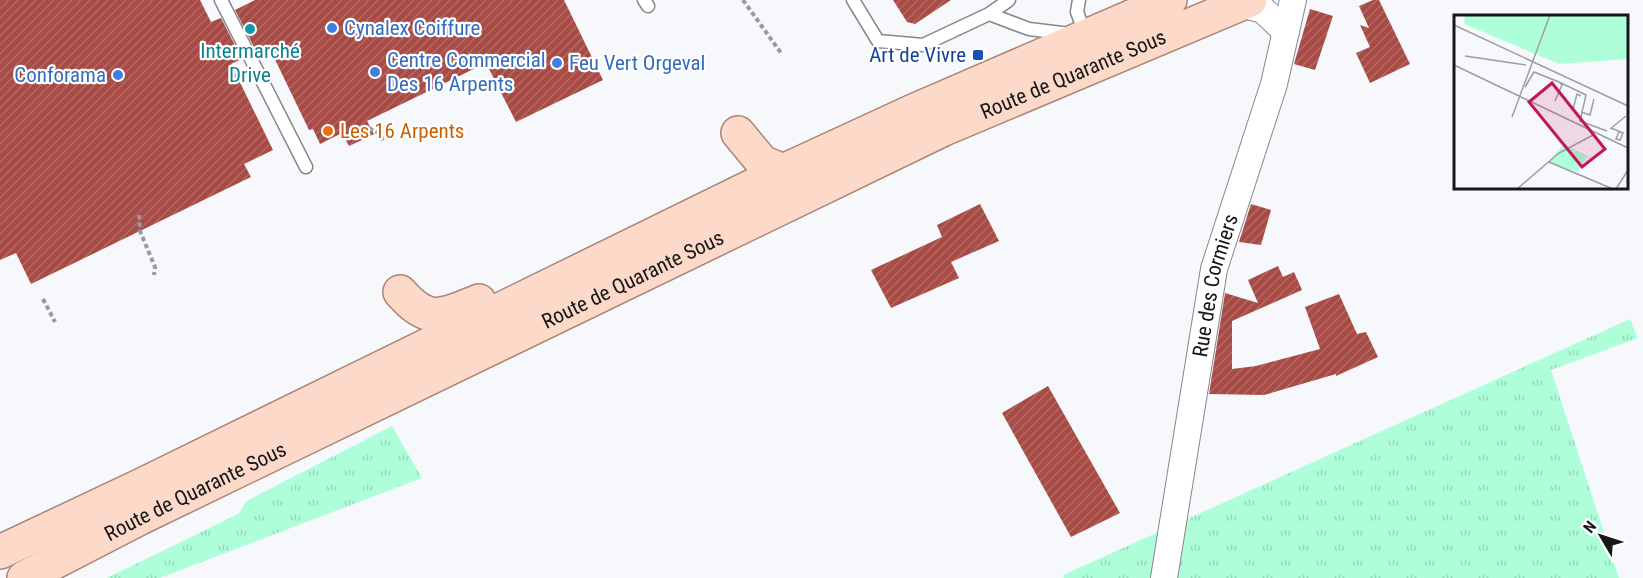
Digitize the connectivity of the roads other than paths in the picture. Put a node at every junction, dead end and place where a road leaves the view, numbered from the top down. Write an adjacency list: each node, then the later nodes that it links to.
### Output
1 (221, 0): 12 (lane)
2 (853, 0): 8 (lane)
3 (1009, 0): 8 (lane)
4 (1079, 0): 10 (lane)
5 (1170, 0): 10 (main road, Route de Quarante Sous)
6 (1293, 0): 9 (street, Rue des Cormiers)
7 (1245, 2): 9 (street); 10 (main road, Route de Quarante Sous)
8 (989, 14): 10 (lane)
9 (1286, 32): 18 (street, Rue des Cormiers)
10 (1092, 50): 13 (main road, Route de Quarante Sous); 17 (main road, Route de Quarante Sous)
11 (738, 133): 13 (main road)
12 (306, 167)
13 (783, 171): 15 (main road, Route de Quarante Sous)
14 (400, 291): 15 (main road)
15 (500, 310): 16 (main road, Route de Quarante Sous)
16 (0, 552)
17 (24, 578)
18 (1164, 578)

